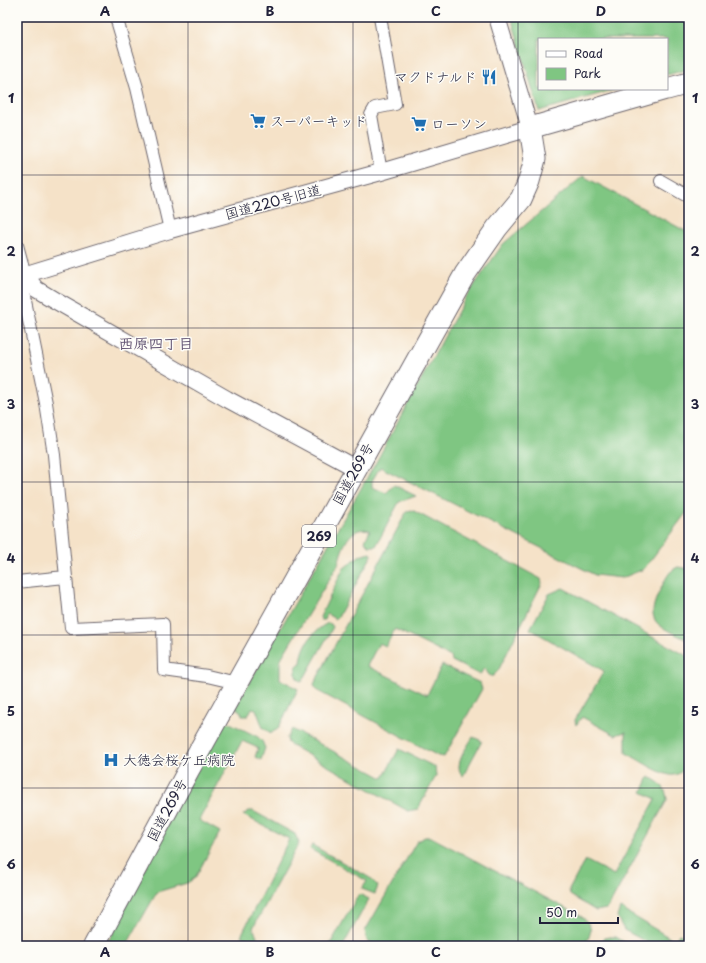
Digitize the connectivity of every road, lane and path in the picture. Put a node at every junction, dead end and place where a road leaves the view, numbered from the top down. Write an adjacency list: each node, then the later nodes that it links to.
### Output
1 (116, 17): 11 (street)
2 (380, 17): 8 (street)
3 (497, 17): 7 (street)
4 (689, 82): 5 (highway)
5 (668, 89)
6 (663, 90): 7 (highway)
7 (530, 128): 8 (street, 国道220号旧道); 14 (highway, 国道269号 / 269)
8 (381, 172): 11 (street, 国道220号旧道)
9 (661, 181): 10 (street)
10 (689, 197)
11 (170, 230): 13 (street, 国道220号旧道)
12 (17, 245): 13 (street)
13 (21, 276): 14 (street); 15 (street)
14 (357, 469): 17 (highway, 国道269号 / 269)
15 (65, 577): 16 (street); 17 (street)
16 (17, 582)
17 (237, 683): 18 (highway, 国道269号 / 269)
18 (94, 946)

